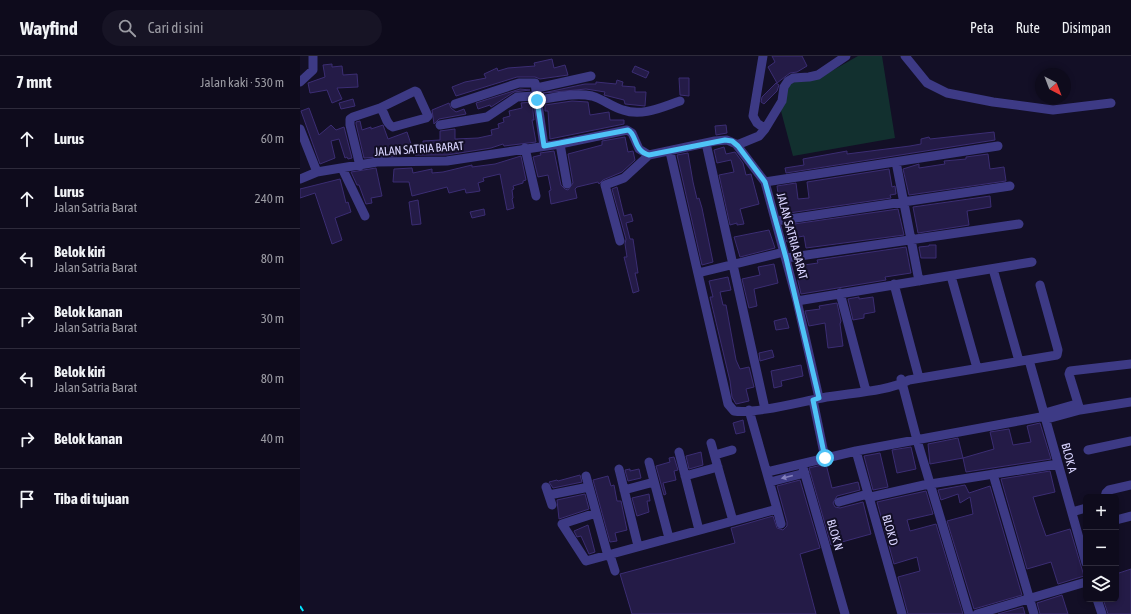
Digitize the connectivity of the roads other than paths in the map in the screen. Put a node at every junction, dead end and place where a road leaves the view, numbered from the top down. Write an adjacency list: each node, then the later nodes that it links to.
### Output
1 (313, 56): 6 (street)
2 (763, 56): 14 (street)
3 (846, 56): 14 (street)
4 (905, 56): 10 (street)
5 (591, 76): 7 (street)
6 (300, 82)
7 (537, 95): 8 (street); 9 (street); 12 (street); 18 (street)
8 (680, 101)
9 (455, 104)
10 (1111, 104)
11 (380, 108): 11 (street); 24 (street)
12 (440, 125)
13 (300, 129): 26 (street)
14 (762, 132): 16 (street)
15 (706, 143): 16 (street); 21 (street); 40 (street)
16 (740, 143): 28 (street, JALAN SATRIA BARAT)
17 (560, 144): 18 (street, JALAN SATRIA BARAT); 22 (street, JALAN SATRIA BARAT); 29 (street)
18 (544, 146): 20 (street, JALAN SATRIA BARAT)
19 (998, 146): 23 (street)
20 (525, 148): 24 (street, JALAN SATRIA BARAT); 31 (street)
21 (670, 152): 22 (street); 42 (street)
22 (649, 155): 37 (street)
23 (896, 162): 28 (street); 32 (street)
24 (360, 166): 25 (street, JALAN SATRIA BARAT)
25 (342, 168): 26 (street, JALAN SATRIA BARAT); 33 (street)
26 (317, 172): 27 (street, JALAN SATRIA BARAT)
27 (300, 179)
28 (765, 182): 34 (street, JALAN SATRIA BARAT)
29 (567, 184)
30 (1010, 186): 32 (street)
31 (536, 196)
32 (904, 201): 34 (street); 36 (street)
33 (365, 216)
34 (776, 221): 38 (street, JALAN SATRIA BARAT)
35 (1019, 224): 36 (street)
36 (912, 240): 38 (street); 44 (street)
37 (620, 241)
38 (785, 255): 40 (street); 48 (street, JALAN SATRIA BARAT)
39 (1032, 262): 41 (street)
40 (734, 263): 42 (street); 59 (street)
41 (992, 269): 43 (street); 50 (street)
42 (698, 273): 60 (street)
43 (951, 276): 44 (street); 52 (street)
44 (920, 280): 45 (street)
45 (894, 284): 47 (street); 53 (street)
46 (1040, 285): 49 (street)
47 (840, 293): 48 (street); 55 (street)
48 (797, 301): 56 (street, JALAN SATRIA BARAT)
49 (1029, 360): 50 (street); 61 (street, BLOK A)
50 (1019, 361): 52 (street)
51 (1131, 364): 58 (street)
52 (977, 368): 53 (street)
53 (919, 378): 54 (street)
54 (904, 381): 55 (street); 62 (street)
55 (864, 389): 56 (street)
56 (816, 399): 59 (street); 70 (street, JALAN SATRIA BARAT)
57 (1131, 402): 58 (street)
58 (1079, 407): 61 (street)
59 (765, 409): 60 (street)
60 (748, 410): 76 (street)
61 (1046, 416): 62 (street); 73 (street, BLOK A)
62 (917, 440): 67 (street); 83 (street)
63 (1131, 441): 66 (street)
64 (711, 443): 69 (street)
65 (732, 450): 69 (street)
66 (1088, 450)
67 (856, 451): 70 (street); 89 (street, BLOK D)
68 (679, 452): 80 (street)
69 (715, 455): 74 (street)
70 (825, 458): 72 (street)
71 (649, 462): 81 (street)
72 (802, 464): 76 (street); 77 (street, BLOK N)
73 (1058, 464): 78 (street); 93 (street, BLOK A)
74 (718, 468): 80 (street); 97 (street)
75 (619, 469): 86 (street)
76 (768, 472): 82 (street)
77 (805, 473): 82 (street, one-way to 82); 108 (street, BLOK N)
78 (993, 474): 83 (street); 106 (street)
79 (586, 476): 85 (street)
80 (686, 476): 99 (street)
81 (654, 482): 86 (street); 100 (street)
82 (770, 482): 91 (street)
83 (930, 485): 89 (street); 110 (street)
84 (1131, 485): 87 (street)
85 (589, 487): 88 (street); 94 (street)
86 (624, 490): 101 (street)
87 (1106, 494)
88 (549, 496)
89 (868, 496): 90 (street); 109 (street, BLOK D)
90 (839, 502)
91 (777, 508): 97 (street); 98 (street)
92 (1083, 509): 93 (street)
93 (1072, 512): 102 (street, BLOK A)
94 (596, 513): 103 (street); 103 (street)
95 (1131, 516): 96 (street)
96 (1119, 519)
97 (733, 521): 99 (street)
98 (781, 524)
99 (699, 530): 100 (street)
100 (669, 538): 101 (street)
101 (638, 546): 103 (street)
102 (1083, 551)
103 (609, 555): 104 (street)
104 (614, 571)
105 (1083, 583): 106 (street)
106 (1030, 598): 111 (street); 112 (street)
107 (1098, 602): 113 (street)
108 (845, 614)
109 (902, 614)
110 (969, 614)
111 (977, 614)
112 (1034, 614)
113 (1102, 614)

